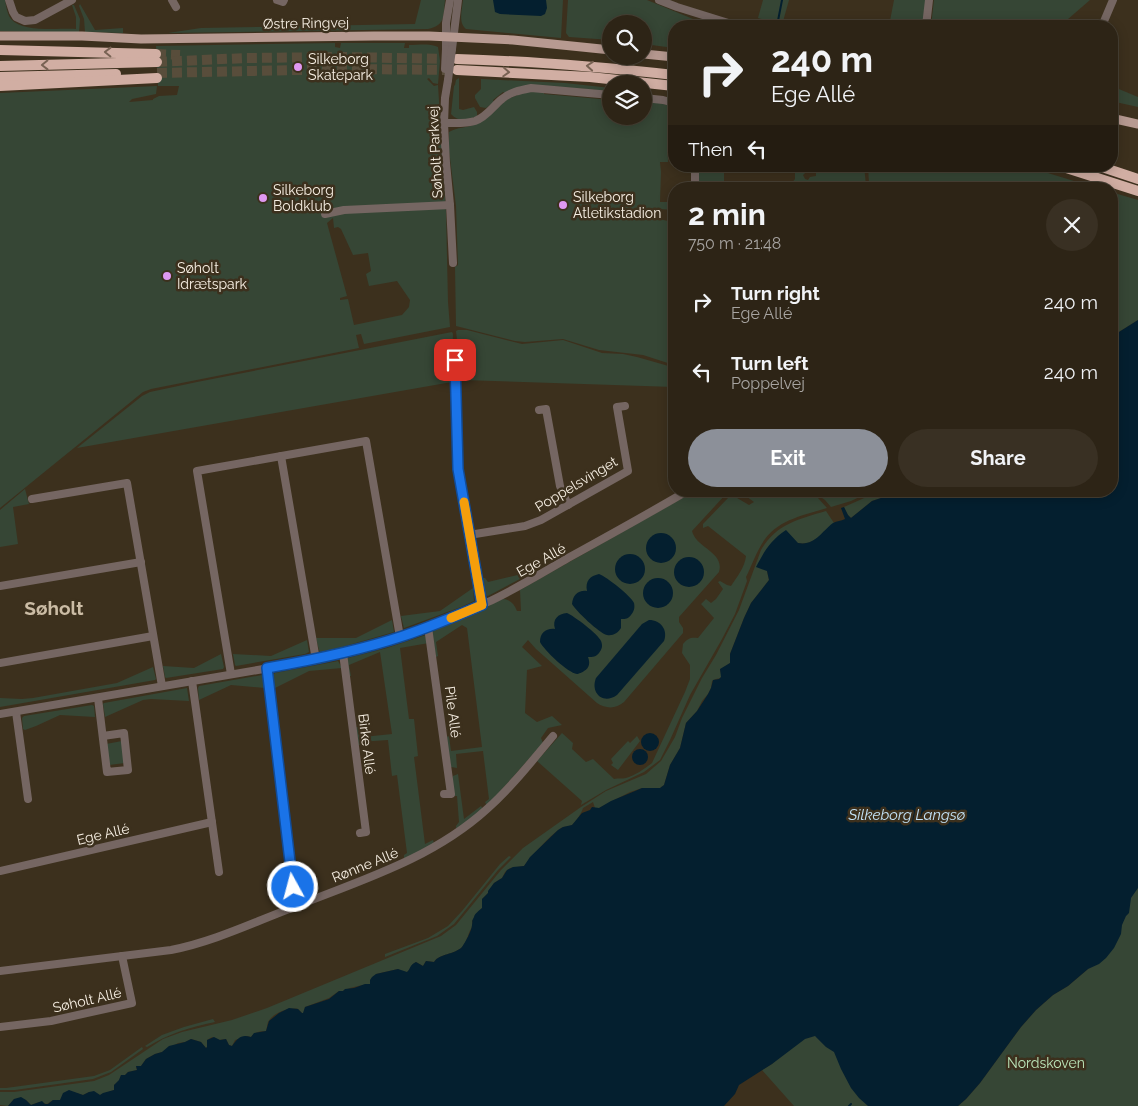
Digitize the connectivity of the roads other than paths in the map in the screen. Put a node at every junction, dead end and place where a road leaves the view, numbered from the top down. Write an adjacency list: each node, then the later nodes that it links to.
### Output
1 (9, 0): 2 (street)
2 (72, 0)
3 (277, 0): 4 (street)
4 (284, 0)
5 (450, 0): 14 (street)
6 (458, 0): 14 (street)
7 (659, 0): 10 (street)
8 (929, 0): 11 (street)
9 (1113, 0): 12 (street)
10 (718, 20)
11 (927, 20)
12 (1105, 20)
13 (0, 36): 14 (main road, Østre Ringvej)
14 (450, 37): 15 (main road, Østre Ringvej); 30 (street, Søholt Parkvej, bridge)
15 (602, 49)
16 (0, 50): 20 (highway)
17 (652, 55): 18 (main road)
18 (668, 56)
19 (457, 59): 22 (highway, one-way to 19)
20 (0, 66)
21 (457, 70): 24 (highway, one-way to 24)
22 (668, 74)
23 (0, 77): 25 (highway)
24 (668, 85)
25 (0, 86)
26 (602, 94): 30 (street)
27 (652, 99): 28 (street)
28 (668, 101)
29 (1118, 120): 31 (main road)
30 (444, 123): 38 (street, Søholt Parkvej)
31 (1138, 124)
32 (1080, 172): 35 (highway)
33 (1117, 172): 34 (highway)
34 (1138, 179)
35 (1112, 182)
36 (1118, 184): 37 (highway)
37 (1138, 190)
38 (450, 205): 39 (street, Søholt Parkvej); 40 (street, Søholt Parkvej)
39 (325, 214)
40 (453, 263)
41 (455, 360): 48 (street)
42 (625, 406): 47 (street, Poppelsvinget)
43 (539, 410): 47 (street)
44 (280, 456): 54 (street); 56 (street); 59 (street)
45 (676, 497): 51 (street, Ege Allé)
46 (32, 500): 49 (street)
47 (568, 505): 48 (street, Poppelsvinget)
48 (469, 535): 51 (street)
49 (140, 562): 50 (street); 53 (street)
50 (0, 586)
51 (482, 605): 52 (street, Ege Allé)
52 (428, 627): 54 (street, Ege Allé); 67 (street, Pile Allé)
53 (154, 636): 57 (street); 61 (street)
54 (400, 637): 55 (street, Ege Allé)
55 (343, 653): 56 (street, Ege Allé); 70 (street, Birke Allé)
56 (316, 660): 58 (street, Ege Allé)
57 (0, 663)
58 (267, 668): 59 (street, Ege Allé); 73 (street)
59 (232, 674): 60 (street, Ege Allé)
60 (192, 681): 61 (street, Ege Allé); 69 (street)
61 (162, 686): 62 (street, Ege Allé)
62 (98, 698): 63 (street, Ege Allé); 65 (street)
63 (16, 712): 64 (street, Ege Allé); 68 (street)
64 (0, 714)
65 (103, 736): 65 (street)
66 (553, 736): 73 (street, Rønne Allé)
67 (444, 794)
68 (28, 799)
69 (212, 822): 71 (street, Ege Allé); 72 (street)
70 (360, 833)
71 (0, 871)
72 (219, 872)
73 (295, 906): 74 (street, Rønne Allé)
74 (122, 956): 75 (street, Rønne Allé); 76 (street, Søholt Allé)
75 (0, 971)
76 (0, 1027)

